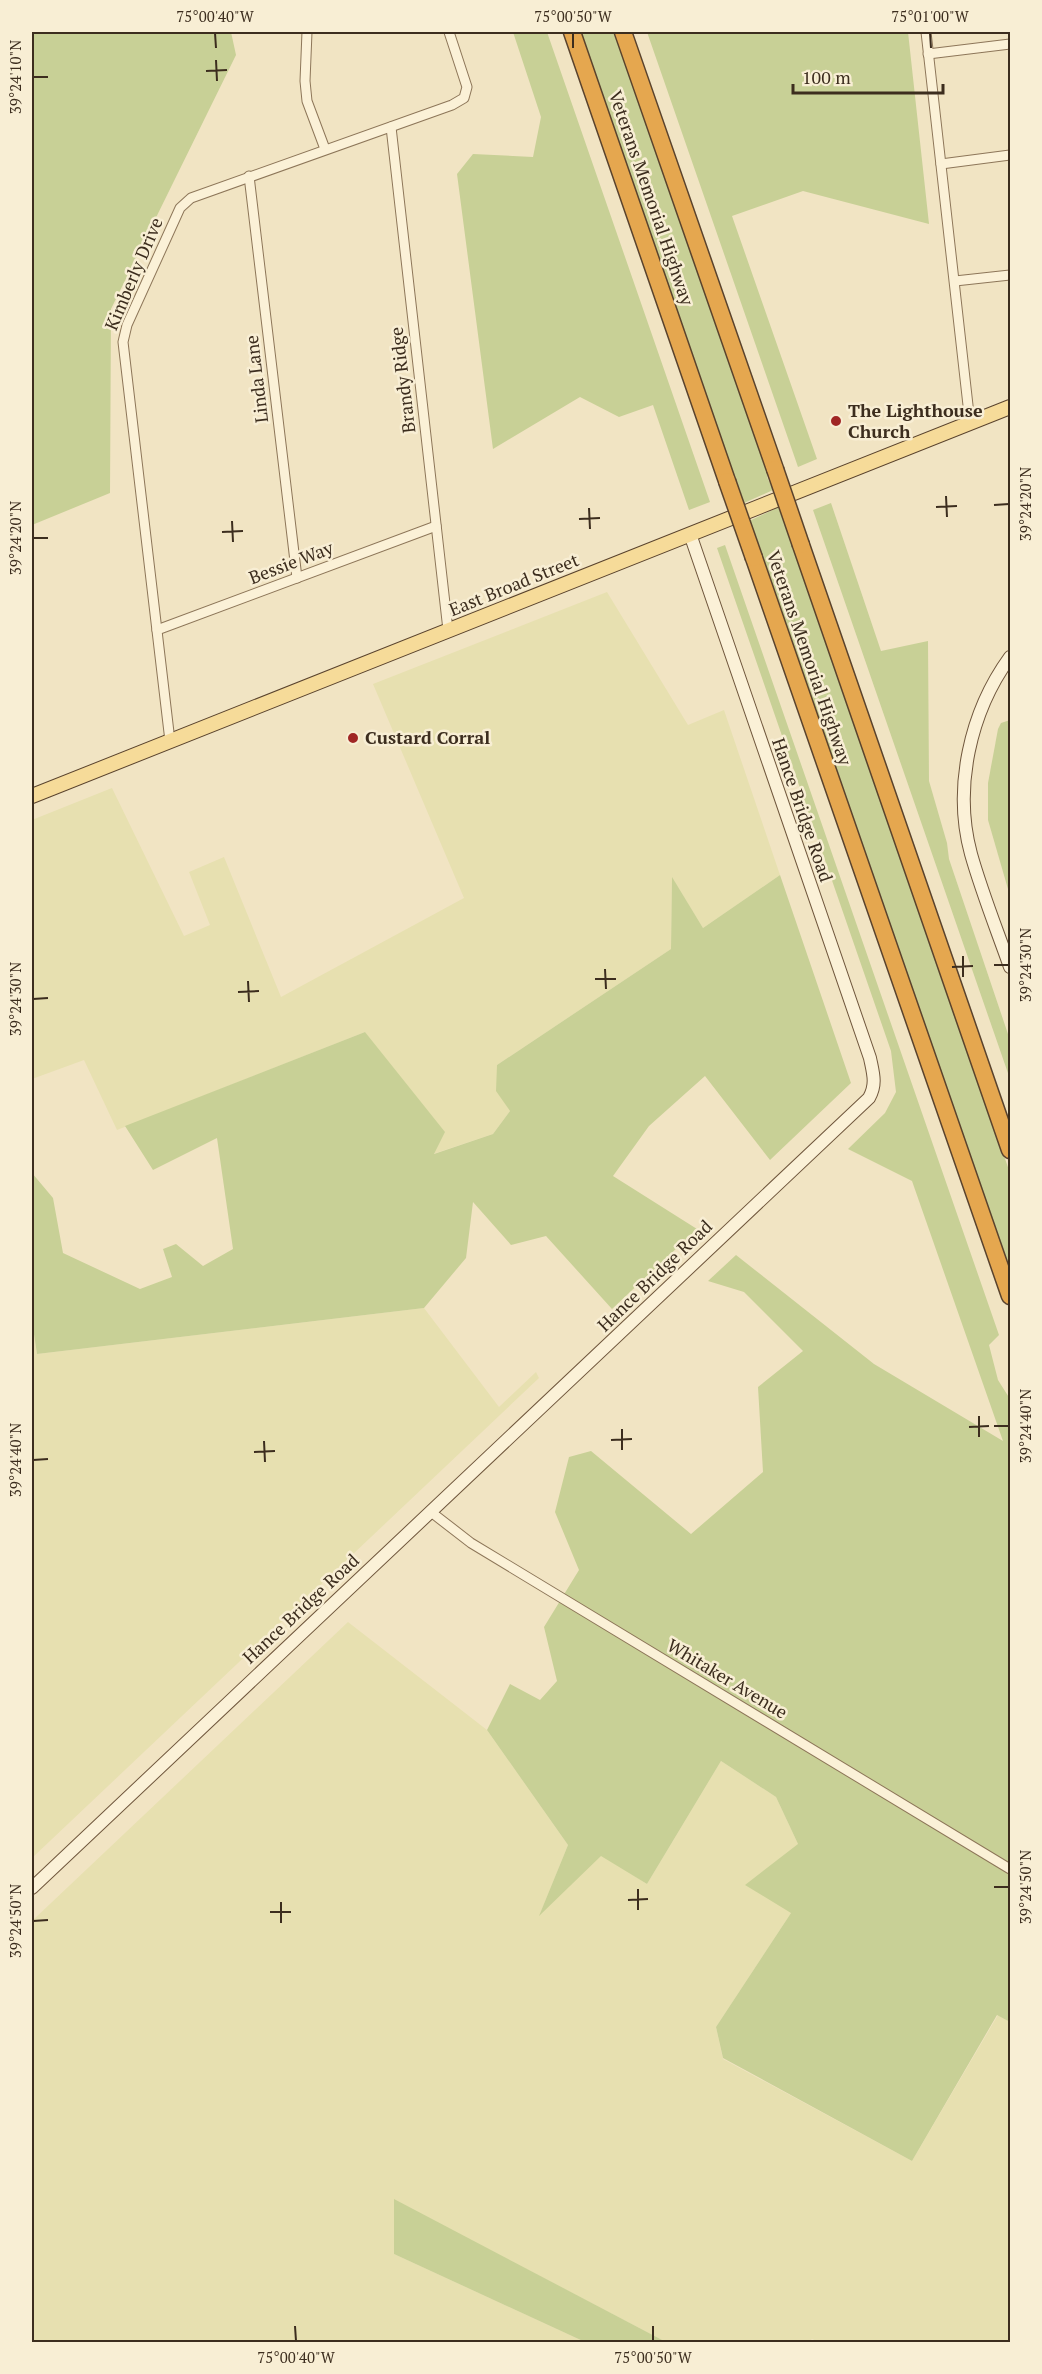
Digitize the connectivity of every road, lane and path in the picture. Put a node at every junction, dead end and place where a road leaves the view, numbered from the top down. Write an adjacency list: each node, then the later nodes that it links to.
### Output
1 (307, 32): 9 (street)
2 (449, 32): 8 (street, Kimberly Drive)
3 (572, 32): 27 (highway, Veterans Memorial Highway, bridge)
4 (623, 32): 26 (highway, Veterans Memorial Highway, bridge)
5 (926, 32): 7 (street)
6 (1011, 44): 7 (street)
7 (928, 54): 11 (street)
8 (390, 127): 9 (street, Kimberly Drive); 17 (street, Brandy Ridge)
9 (325, 149): 12 (street, Kimberly Drive)
10 (1011, 155): 11 (street)
11 (941, 164): 14 (street)
12 (249, 176): 19 (street, Linda Lane); 20 (street, Kimberly Drive)
13 (1011, 275): 14 (street)
14 (955, 281): 16 (street)
15 (1011, 407): 16 (main road, East Broad Street)
16 (970, 423): 18 (main road, East Broad Street)
17 (436, 526): 19 (street, Bessie Way); 21 (street, Brandy Ridge)
18 (690, 534): 21 (main road, East Broad Street); 28 (street, Hance Bridge Road)
19 (297, 578): 20 (street, Bessie Way)
20 (157, 630): 23 (street, Kimberly Drive)
21 (448, 630): 23 (main road, East Broad Street)
22 (1011, 657): 25 (street)
23 (170, 741): 24 (main road, East Broad Street)
24 (32, 795)
25 (1010, 966)
26 (1011, 1150)
27 (1011, 1296)
28 (430, 1512): 29 (street, Whitaker Avenue); 30 (street, Hance Bridge Road)
29 (1011, 1869)
30 (32, 1888)

